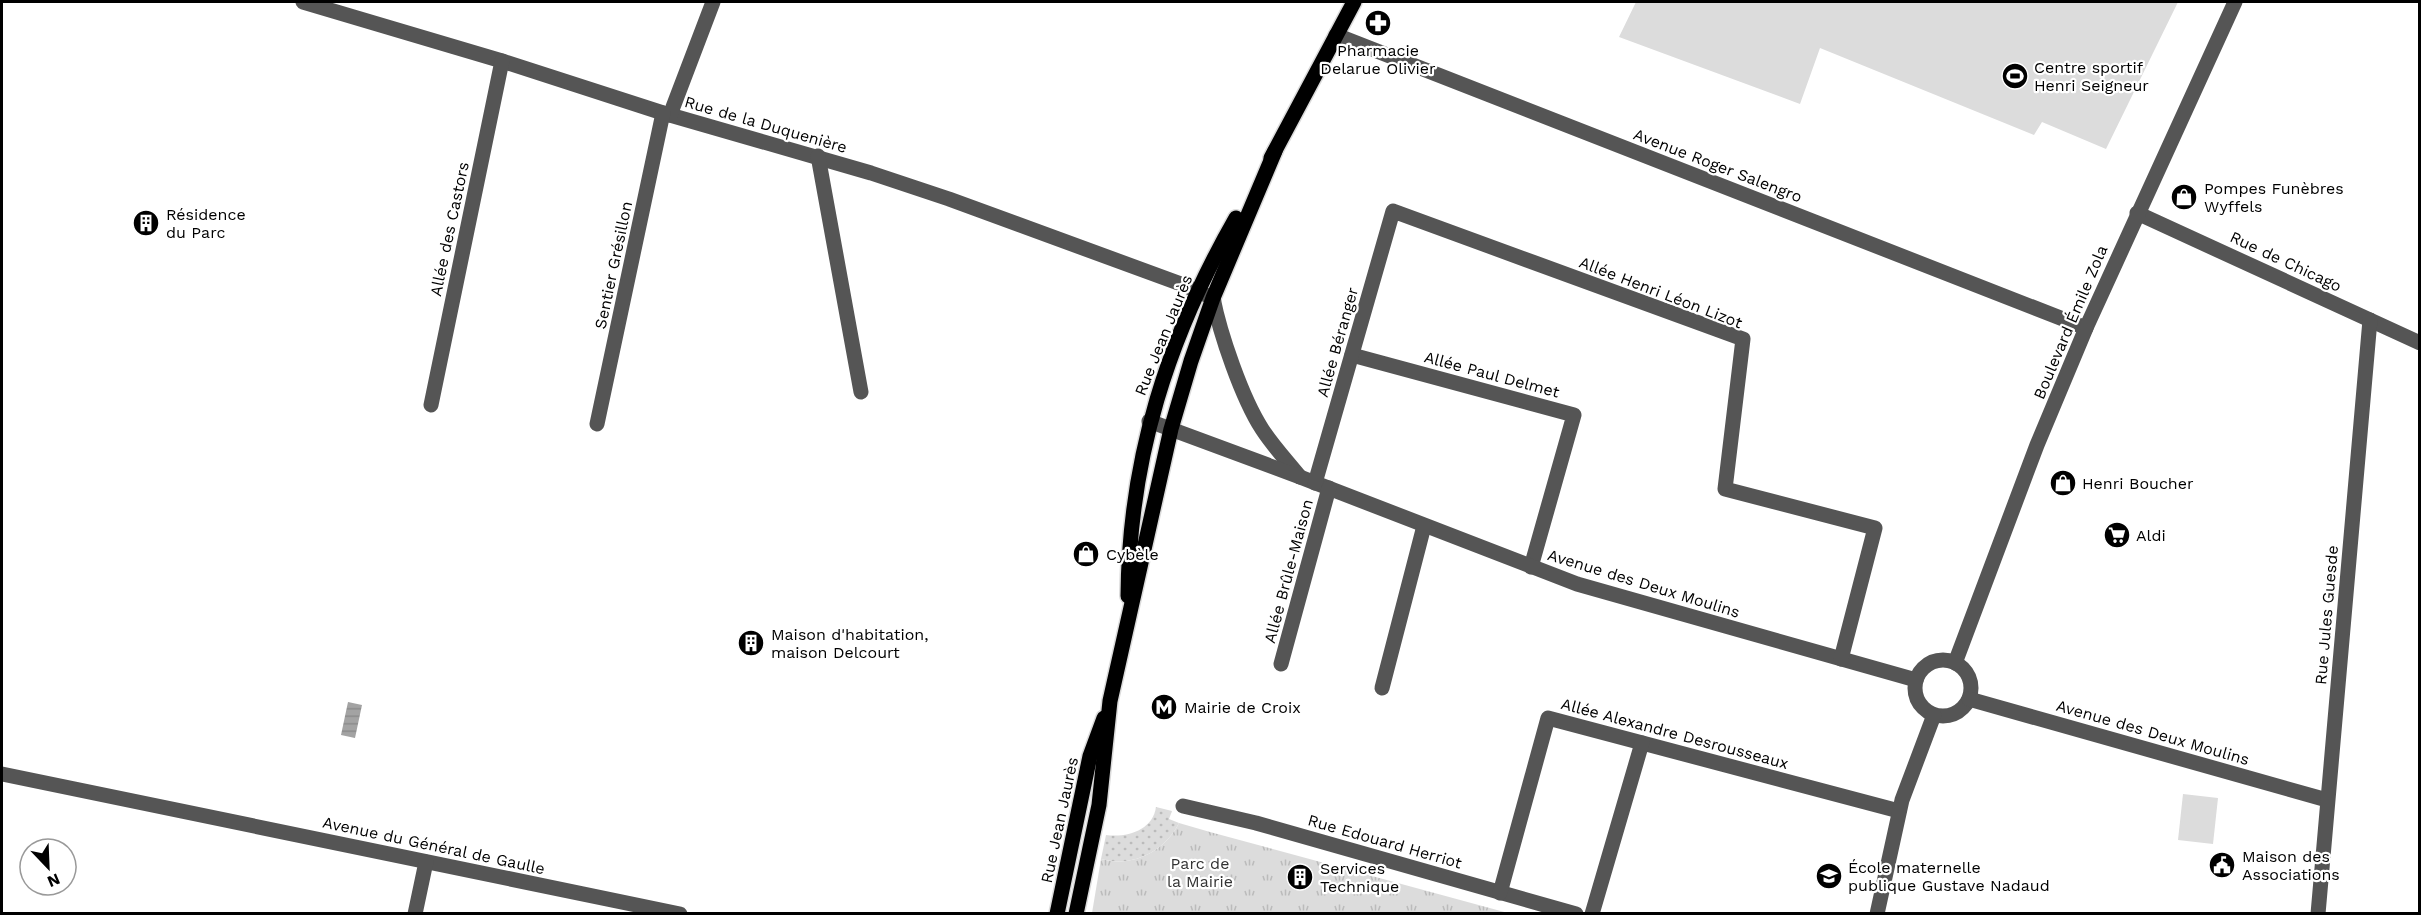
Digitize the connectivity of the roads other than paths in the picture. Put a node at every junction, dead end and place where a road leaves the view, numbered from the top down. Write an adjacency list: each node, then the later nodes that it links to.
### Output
1 (306, 2): 6 (street, Rue de la Duquenière)
2 (713, 2): 7 (street, Sentier Grésillon)
3 (1354, 2): 5 (main road, Rue Jean Jaurès)
4 (2235, 2): 10 (street, Boulevard Émile Zola)
5 (1336, 35): 11 (main road, Rue Jean Jaurès); 13 (street, Avenue Roger Salengro)
6 (502, 61): 7 (street, Rue de la Duquenière); 17 (street, Allée des Castors)
7 (667, 114): 8 (street, Rue de la Duquenière); 19 (street, Sentier Grésillon)
8 (818, 156): 11 (street, Rue de la Duquenière); 16 (street)
9 (1393, 211): 15 (street, Allée Béranger); 26 (street, Allée Henri Léon Lizot)
10 (2137, 213): 12 (street, Rue de Chicago); 13 (street, Boulevard Émile Zola)
11 (1206, 294): 18 (main road, Rue Jean Jaurès); 20 (main road, Rue Jean Jaurès); 21 (street, Avenue des Deux Moulins)
12 (2370, 320): 14 (street, Rue de Chicago); 36 (street, Rue Jules Guesde)
13 (2086, 328): 27 (street, Boulevard Émile Zola)
14 (2420, 343)
15 (1352, 355): 22 (street, Allée Béranger); 24 (street, Allée Paul Delmet)
16 (861, 392)
17 (431, 405)
18 (1149, 421): 20 (street, Avenue des Deux Moulins); 25 (main road, Rue Jean Jaurès)
19 (597, 424)
20 (1171, 429): 21 (street, Avenue des Deux Moulins); 25 (main road, Rue Jean Jaurès)
21 (1300, 477): 22 (street, Avenue des Deux Moulins)
22 (1322, 486): 23 (street, Avenue des Deux Moulins); 28 (street, Allée Brûle-Maison)
23 (1424, 526): 24 (street, Avenue des Deux Moulins); 30 (street)
24 (1531, 567): 26 (street, Avenue des Deux Moulins)
25 (1128, 619): 32 (main road, Rue Jean Jaurès)
26 (1841, 659): 29 (street, Avenue des Deux Moulins)
27 (1955, 663): 29 (street); 31 (street)
28 (1281, 664)
29 (1916, 680): 33 (street)
30 (1382, 688)
31 (1969, 699): 33 (street); 36 (street, Avenue des Deux Moulins)
32 (1110, 701): 43 (main road, Rue Jean Jaurès); 44 (main road, Rue Jean Jaurès)
33 (1934, 715): 38 (street)
34 (1642, 743): 38 (street, Allée Alexandre Desrousseaux); 40 (street, Allée Alexandre Desrousseaux); 46 (street)
35 (2, 774): 39 (street, Avenue du Général de Gaulle)
36 (2327, 800): 48 (street, Rue Jules Guesde)
37 (1183, 806): 40 (street, Rue Edouard Herriot)
38 (1899, 811): 47 (street)
39 (426, 862): 41 (street); 42 (street, Avenue du Général de Gaulle)
40 (1500, 893): 45 (street, Rue Edouard Herriot)
41 (415, 914)
42 (680, 914)
43 (1057, 914)
44 (1076, 914)
45 (1576, 914)
46 (1592, 914)
47 (1877, 914)
48 (2318, 914)

